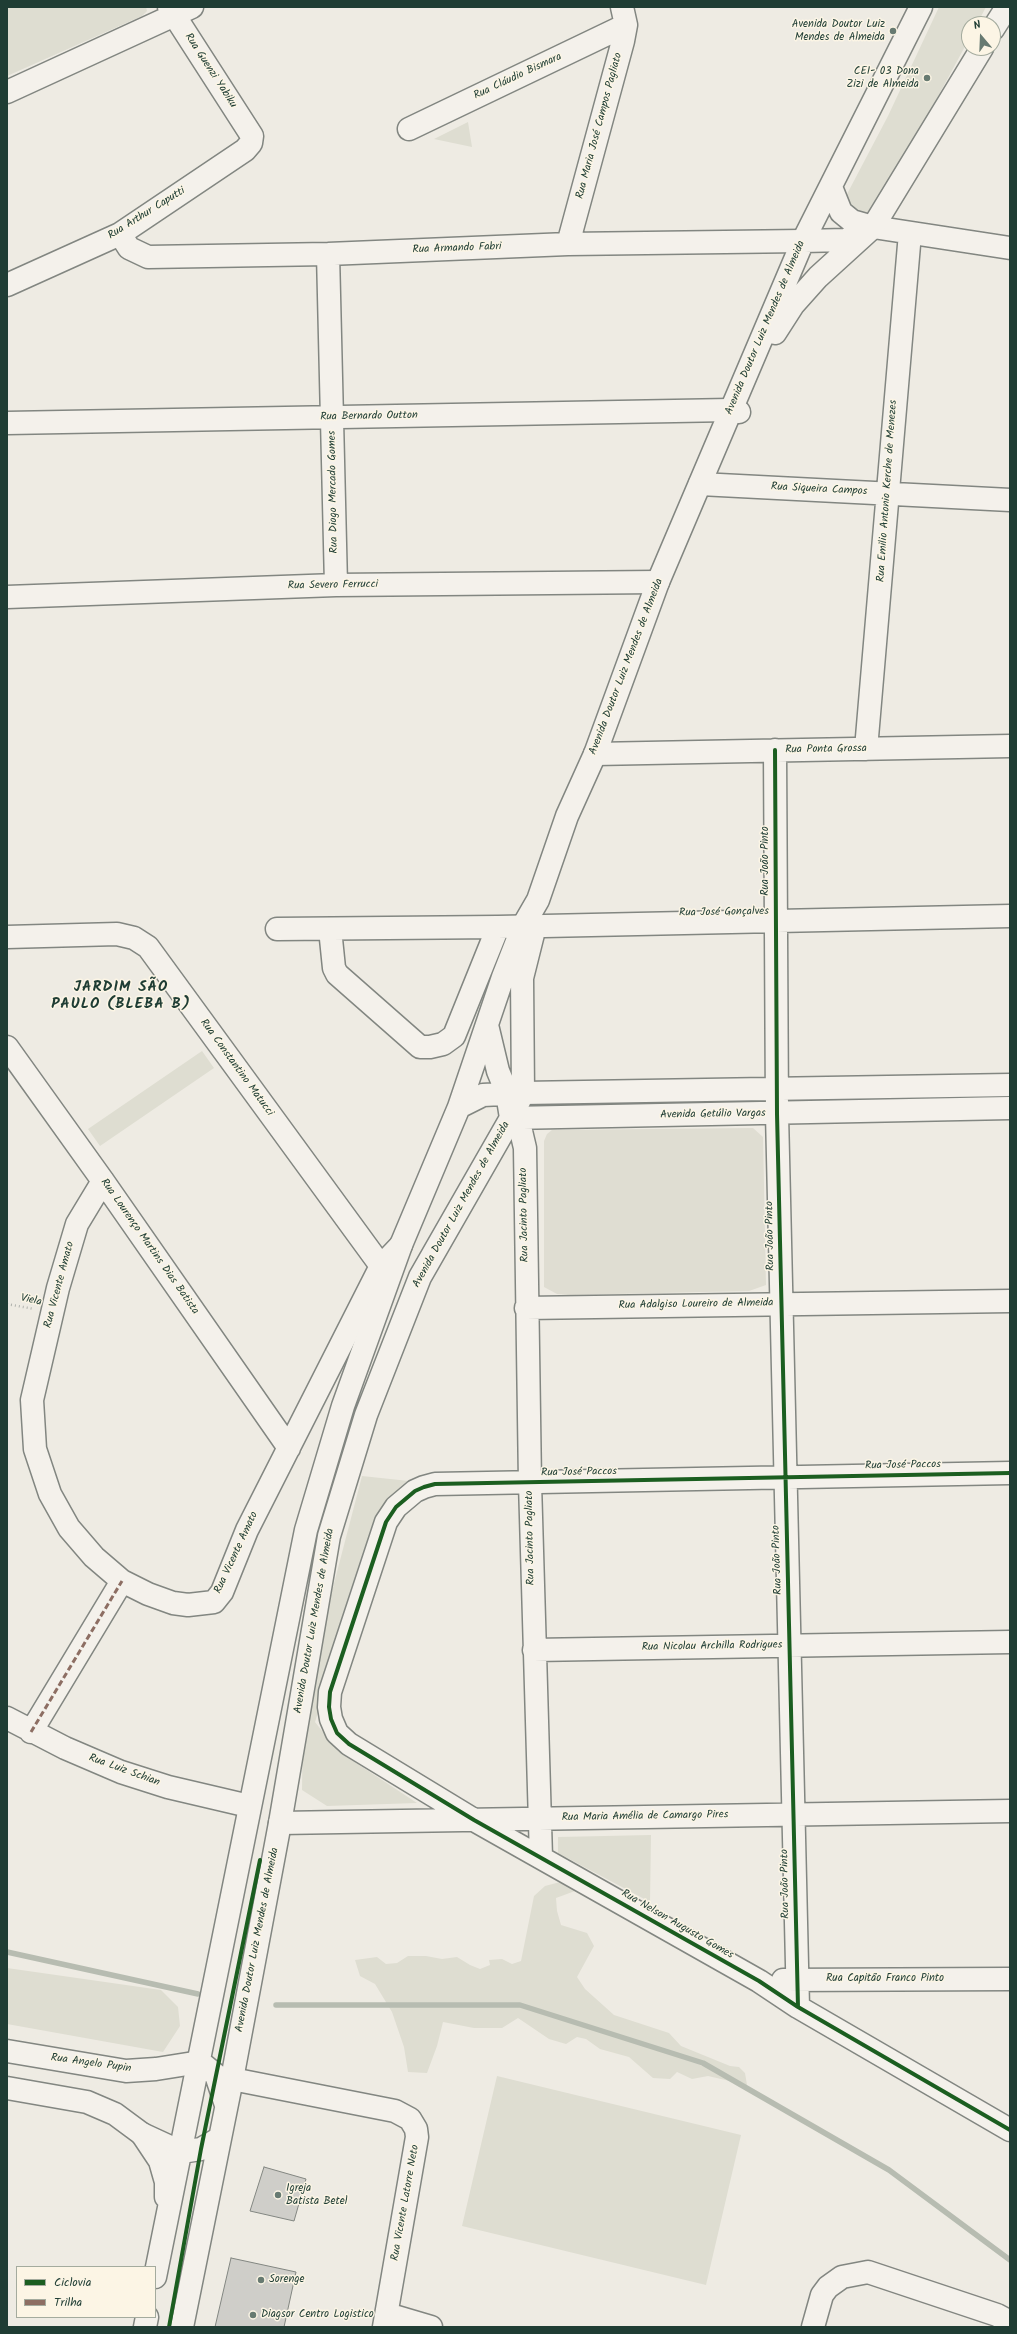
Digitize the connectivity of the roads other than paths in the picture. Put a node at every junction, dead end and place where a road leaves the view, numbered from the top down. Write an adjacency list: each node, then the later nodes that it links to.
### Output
1 (921, 7): 10 (street, Avenida Doutor Luiz Mendes de Almeida)
2 (1006, 7): 5 (street)
3 (178, 10): 7 (street); 9 (street, Rua Guenzi Yabiku)
4 (624, 16): 8 (street, Rua Cláudio Bismara); 15 (street, Rua Maria José Campos Pagliato)
5 (1001, 16)
6 (977, 56): 11 (street, Avenida Doutor Luiz Mendes de Almeida)
7 (7, 92)
8 (409, 129)
9 (252, 136): 13 (street, Rua Arthur Caputti)
10 (831, 187): 11 (street); 14 (street, Avenida Doutor Luiz Mendes de Almeida)
11 (873, 227): 12 (street); 14 (street, Rua Armando Fabri); 19 (street, Avenida Doutor Luiz Mendes de Almeida)
12 (910, 233): 16 (street); 23 (street, Rua Emilio Antonio Kerche de Menezes)
13 (120, 234): 17 (street, Rua Armando Fabri); 18 (street, Rua Arthur Caputti)
14 (803, 241): 15 (street, Rua Armando Fabri); 19 (street, Avenida Doutor Luiz Mendes de Almeida)
15 (568, 244): 17 (street, Rua Armando Fabri)
16 (1010, 248)
17 (328, 254): 20 (street, Rua Diogo Mercado Gomes)
18 (7, 285)
19 (734, 411): 20 (street, Rua Bernardo Outton); 22 (street, Avenida Doutor Luiz Mendes de Almeida)
20 (333, 417): 21 (street, Rua Bernardo Outton); 26 (street, Rua Diogo Mercado Gomes)
21 (7, 424)
22 (700, 484): 23 (street, Rua Siqueira Campos); 25 (street, Avenida Doutor Luiz Mendes de Almeida)
23 (887, 493): 24 (street, Rua Siqueira Campos); 29 (street, Rua Emilio Antonio Kerche de Menezes)
24 (1010, 500)
25 (658, 582): 26 (street, Rua Severo Ferrucci); 31 (street, Avenida Doutor Luiz Mendes de Almeida)
26 (336, 585): 27 (street, Rua Severo Ferrucci)
27 (7, 597)
28 (1010, 746): 29 (street, Rua Ponta Grossa)
29 (866, 749): 30 (street, Rua Ponta Grossa)
30 (775, 750): 31 (street, Rua Ponta Grossa); 33 (street, Rua João Pinto)
31 (594, 754): 34 (street, Avenida Doutor Luiz Mendes de Almeida)
32 (1010, 916): 33 (street, Rua José Gonçalves)
33 (776, 921): 34 (street, Rua José Gonçalves); 42 (street, Rua João Pinto)
34 (529, 926): 35 (street, Rua José Gonçalves); 39 (street, Avenida Doutor Luiz Mendes de Almeida); 43 (street, Avenida Doutor Luiz Mendes de Almeida)
35 (498, 927): 37 (street, Rua José Gonçalves); 37 (street)
36 (277, 929): 37 (street, Rua José Gonçalves)
37 (330, 929)
38 (7, 937): 52 (street, Rua Constantino Matucci)
39 (487, 1025): 43 (street); 44 (street, Avenida Doutor Luiz Mendes de Almeida)
40 (7, 1047): 50 (street, Rua Lourenço Martins Dias Batista)
41 (1010, 1086): 42 (street)
42 (777, 1090): 43 (street); 46 (street, Rua João Pinto)
43 (515, 1093): 44 (street); 47 (street, Avenida Doutor Luiz Mendes de Almeida)
44 (459, 1107): 51 (street, Avenida Doutor Luiz Mendes de Almeida)
45 (1010, 1108): 46 (street, Avenida Getúlio Vargas)
46 (777, 1114): 47 (street, Avenida Getúlio Vargas); 54 (street, Rua João Pinto)
47 (511, 1118): 48 (street, Avenida Doutor Luiz Mendes de Almeida); 49 (street, Rua Jacinto Pagliato)
48 (498, 1141): 49 (street); 73 (street, Avenida Doutor Luiz Mendes de Almeida)
49 (525, 1148): 56 (street, Rua Jacinto Pagliato)
50 (103, 1181): 57 (street, Rua Lourenço Martins Dias Batista); 61 (street, Rua Vicente Amato)
51 (401, 1245): 52 (street, Rua Vicente Amato); 55 (street, Avenida Doutor Luiz Mendes de Almeida)
52 (382, 1266): 55 (street, Rua Vicente Amato)
53 (1010, 1301): 54 (street, Rua Adalgiso Loureiro de Almeida)
54 (782, 1304): 56 (street, Rua Adalgiso Loureiro de Almeida); 59 (street, Rua João Pinto)
55 (370, 1306): 57 (street, Rua Vicente Amato); 68 (street, Avenida Doutor Luiz Mendes de Almeida)
56 (526, 1308): 60 (street, Rua Jacinto Pagliato)
57 (289, 1448): 61 (street, Rua Vicente Amato)
58 (1010, 1473): 59 (street, Rua José Paccos)
59 (785, 1477): 60 (street, Rua José Paccos); 63 (street, Rua João Pinto)
60 (530, 1483): 64 (street, Rua Jacinto Pagliato); 67 (street, Rua José Paccos)
61 (122, 1581): 66 (street)
62 (1010, 1642): 63 (street, Rua Nicolau Archilla Rodrigues)
63 (790, 1646): 64 (street, Rua Nicolau Archilla Rodrigues); 70 (street, Rua João Pinto)
64 (534, 1650): 71 (street, Rua Jacinto Pagliato)
65 (7, 1718): 66 (street, Rua Luiz Schian)
66 (31, 1732): 68 (street, Rua Luiz Schian)
67 (337, 1733): 72 (street, Rua Nelson Augusto Gomes)
68 (249, 1806): 80 (street, Avenida Doutor Luiz Mendes de Almeida)
69 (1010, 1811): 70 (street, Rua Maria Amélia de Camargo Pires)
70 (793, 1815): 71 (street, Rua Maria Amélia de Camargo Pires); 75 (street, Rua João Pinto)
71 (540, 1819): 72 (street, Rua Maria Amélia de Camargo Pires); 74 (street, Rua Jacinto Pagliato)
72 (474, 1820): 73 (street, Rua Maria Amélia de Camargo Pires); 74 (street, Rua Nelson Augusto Gomes)
73 (280, 1823): 81 (street, Avenida Doutor Luiz Mendes de Almeida)
74 (541, 1857): 77 (street, Rua Nelson Augusto Gomes)
75 (797, 1979): 76 (street, Rua Capitão Franco Pinto); 77 (street, Rua Capitão Franco Pinto); 78 (street, Rua João Pinto)
76 (1010, 1979)
77 (759, 1981): 78 (street, Rua Nelson Augusto Gomes)
78 (798, 2007): 84 (street, Rua Nelson Augusto Gomes)
79 (7, 2051): 80 (street, Rua Angelo Pupin)
80 (200, 2062): 83 (street); 87 (street, Avenida Doutor Luiz Mendes de Almeida)
81 (232, 2079): 83 (street, Avenida Doutor Luiz Mendes de Almeida); 90 (street, Rua Vicente Latorre Neto)
82 (7, 2088): 85 (street)
83 (226, 2108): 86 (street, Avenida Doutor Luiz Mendes de Almeida)
84 (1010, 2130)
85 (142, 2134): 87 (street); 88 (street)
86 (220, 2138): 87 (street); 92 (street, Avenida Doutor Luiz Mendes de Almeida)
87 (181, 2152): 88 (street, Avenida Doutor Luiz Mendes de Almeida)
88 (166, 2220): 89 (street, Avenida Doutor Luiz Mendes de Almeida)
89 (156, 2272)
90 (385, 2320): 93 (street)
91 (1000, 2321): 94 (street)
92 (182, 2327)
93 (431, 2327)
94 (813, 2327)

